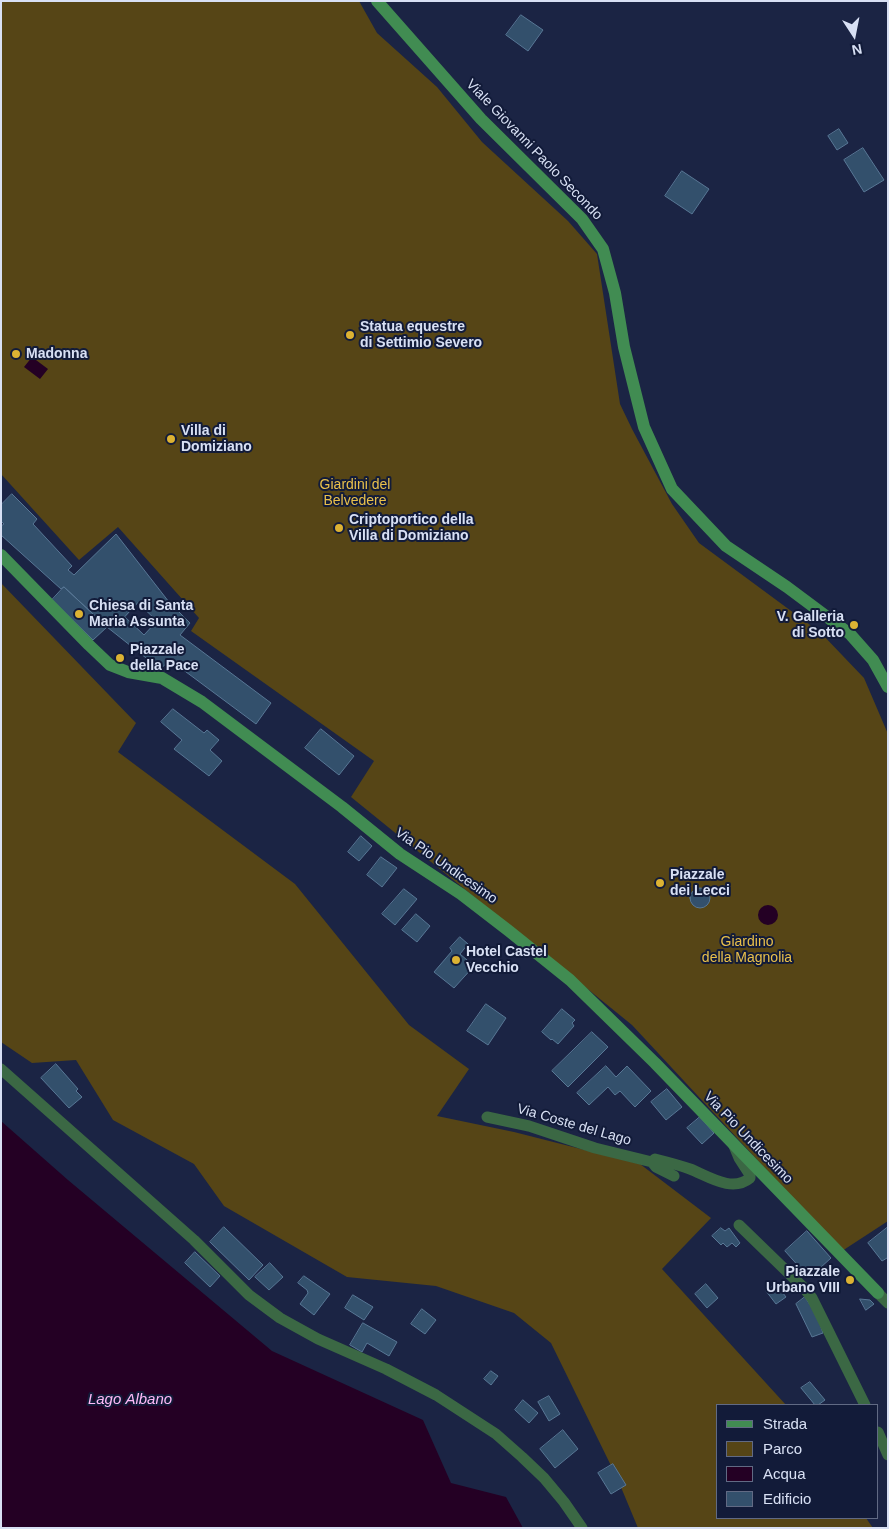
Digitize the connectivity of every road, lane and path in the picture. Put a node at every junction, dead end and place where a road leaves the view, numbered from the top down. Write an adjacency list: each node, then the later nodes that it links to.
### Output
1 (377, 1): 3 (street, Viale Giovanni Paolo Secondo)
2 (1, 555): 6 (street, Via Pio Undicesimo)
3 (888, 687)
4 (1, 1069): 15 (street)
5 (487, 1117): 7 (street, Via Coste del Lago)
6 (734, 1146): 7 (street, Via Coste del Lago); 10 (street, Via Pio Undicesimo)
7 (652, 1162): 8 (street, Via Coste del Lago)
8 (674, 1176)
9 (739, 1225): 12 (street)
10 (878, 1294): 11 (street)
11 (888, 1303)
12 (865, 1404)
13 (879, 1434): 14 (street)
14 (888, 1455)
15 (582, 1528)

